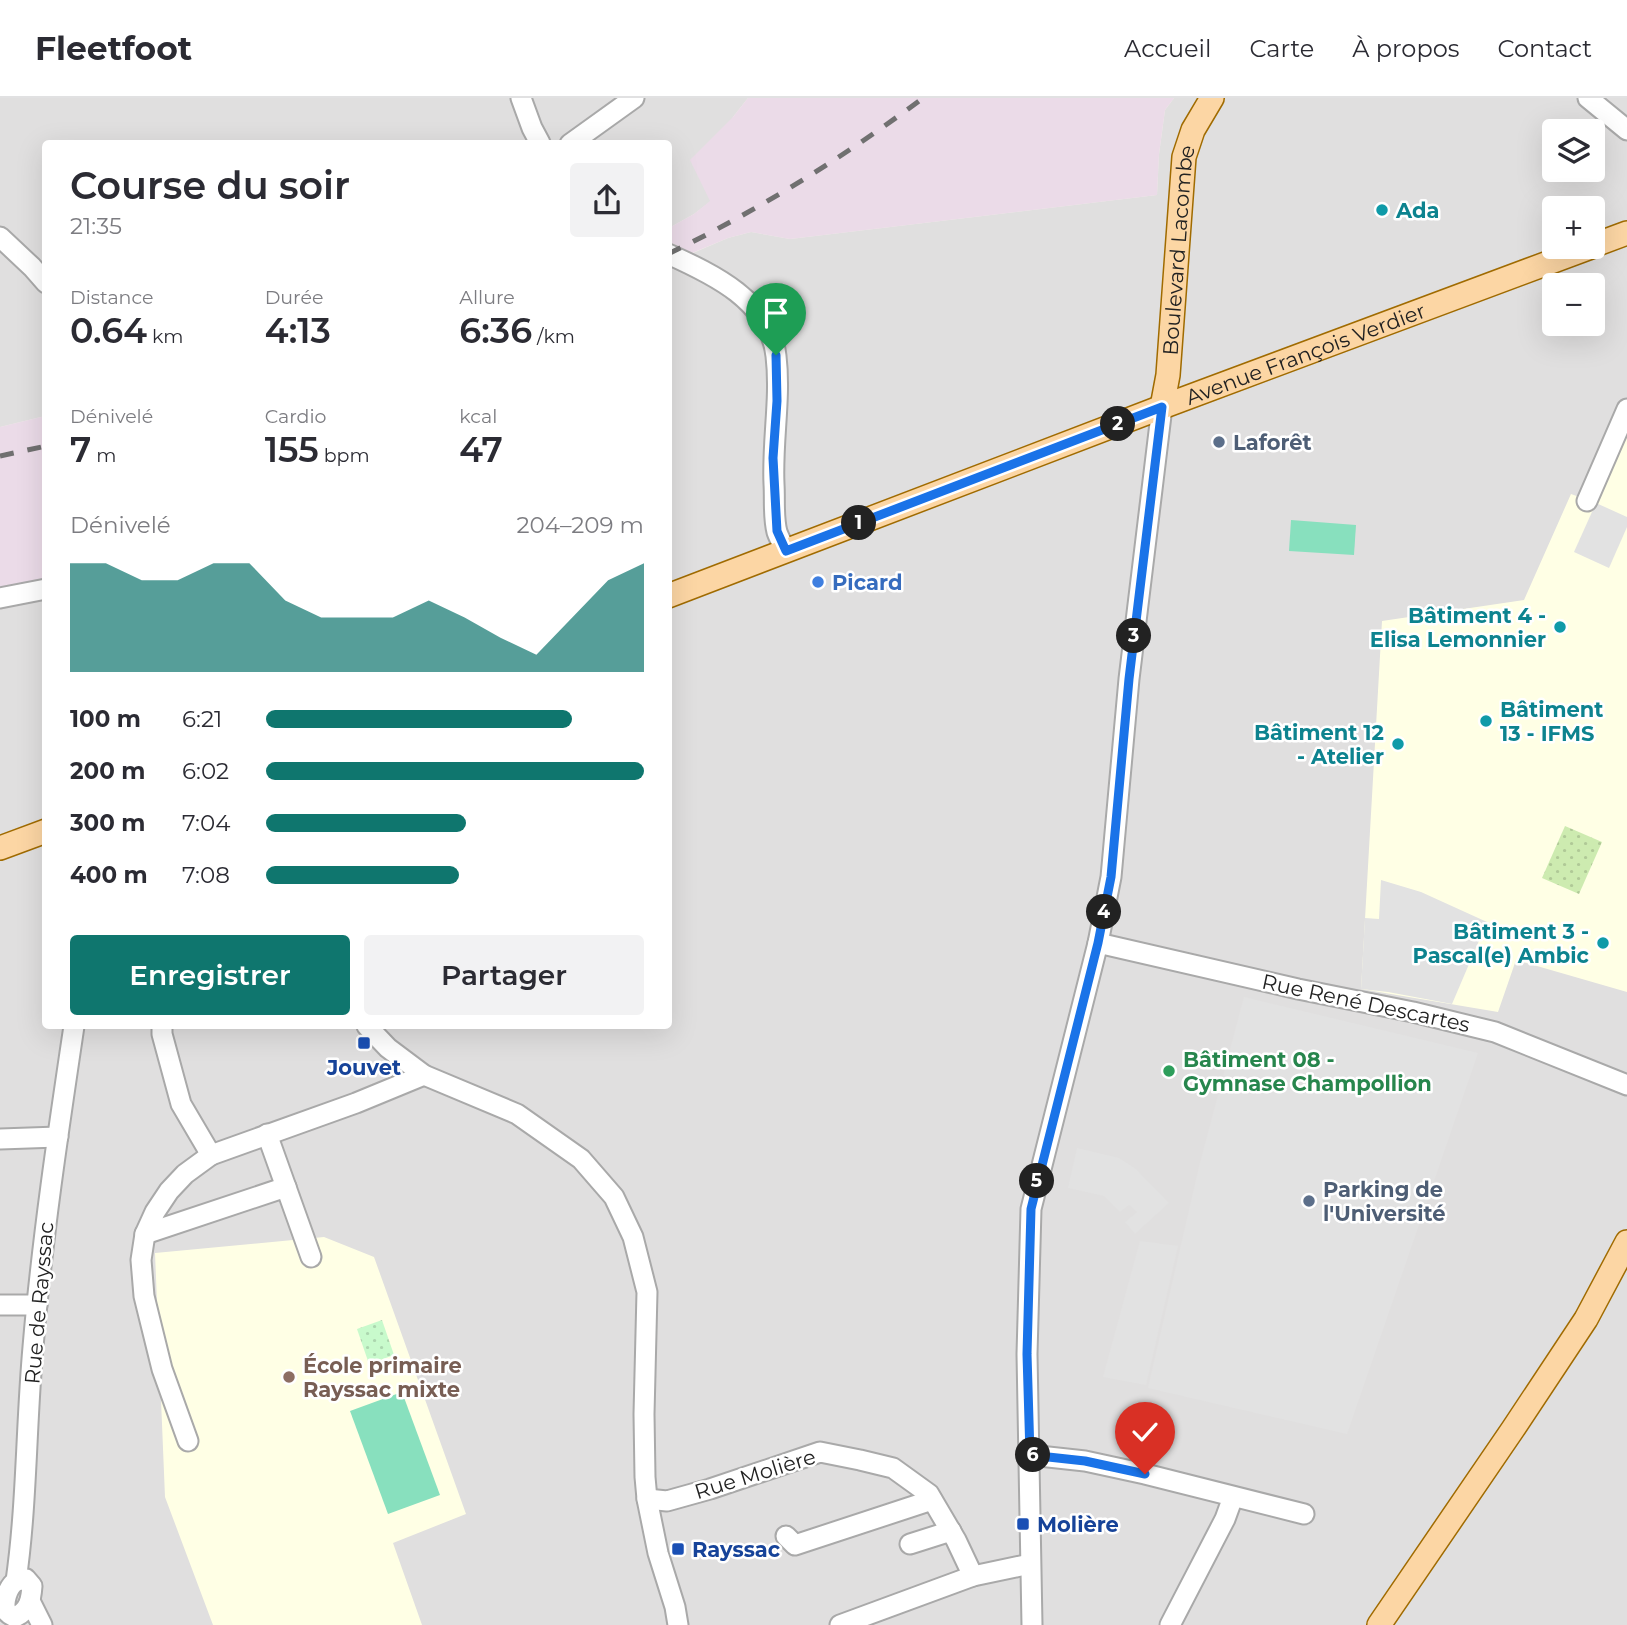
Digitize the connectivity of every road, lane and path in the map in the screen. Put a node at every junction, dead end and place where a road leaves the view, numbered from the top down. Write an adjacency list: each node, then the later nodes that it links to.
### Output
1 (520, 98): 6 (street)
2 (634, 98): 7 (street)
3 (1212, 98): 14 (main road, Boulevard Lacombe)
4 (1588, 98): 5 (street)
5 (1627, 130)
6 (542, 140)
7 (576, 140)
8 (1627, 233): 10 (main road, Avenue François Verdier)
9 (0, 237): 13 (street)
10 (1605, 241)
11 (672, 256): 17 (street)
12 (1557, 259): 14 (main road, Avenue François Verdier)
13 (42, 278)
14 (1162, 407): 17 (main road, Avenue François Verdier); 23 (street)
15 (1627, 409): 16 (street)
16 (1587, 501)
17 (786, 551): 19 (main road, Avenue François Verdier)
18 (42, 590): 20 (street)
19 (672, 594)
20 (0, 598)
21 (42, 832): 22 (main road)
22 (0, 848)
23 (1098, 943): 28 (street, Rue René Descartes); 40 (street)
24 (74, 1029): 30 (street, Rue de Rayssac)
25 (162, 1029): 32 (street)
26 (370, 1029): 27 (street)
27 (424, 1075): 29 (street); 42 (street)
28 (1627, 1085)
29 (267, 1134): 32 (street); 33 (street)
30 (58, 1137): 31 (street); 38 (street, Rue de Rayssac)
31 (0, 1139)
32 (211, 1155): 34 (street)
33 (286, 1187): 34 (street); 36 (street)
34 (145, 1234): 39 (street)
35 (1627, 1242): 57 (main road)
36 (311, 1257)
37 (0, 1305): 38 (street)
38 (37, 1305): 50 (street, Rue de Rayssac)
39 (188, 1441)
40 (1030, 1455): 41 (street); 48 (street)
41 (1233, 1497): 44 (street); 56 (street)
42 (648, 1499): 43 (street, Rue Molière); 51 (street)
43 (932, 1500): 45 (street, Rue Molière); 46 (street)
44 (1304, 1514)
45 (951, 1531): 47 (street); 49 (street, Rue Molière)
46 (786, 1536)
47 (910, 1545)
48 (1030, 1564): 49 (street); 55 (street)
49 (973, 1576): 54 (street)
50 (14, 1609): 52 (street)
51 (676, 1616): 53 (street)
52 (42, 1625)
53 (690, 1625)
54 (840, 1625)
55 (1032, 1625)
56 (1170, 1625)
57 (1379, 1625)

